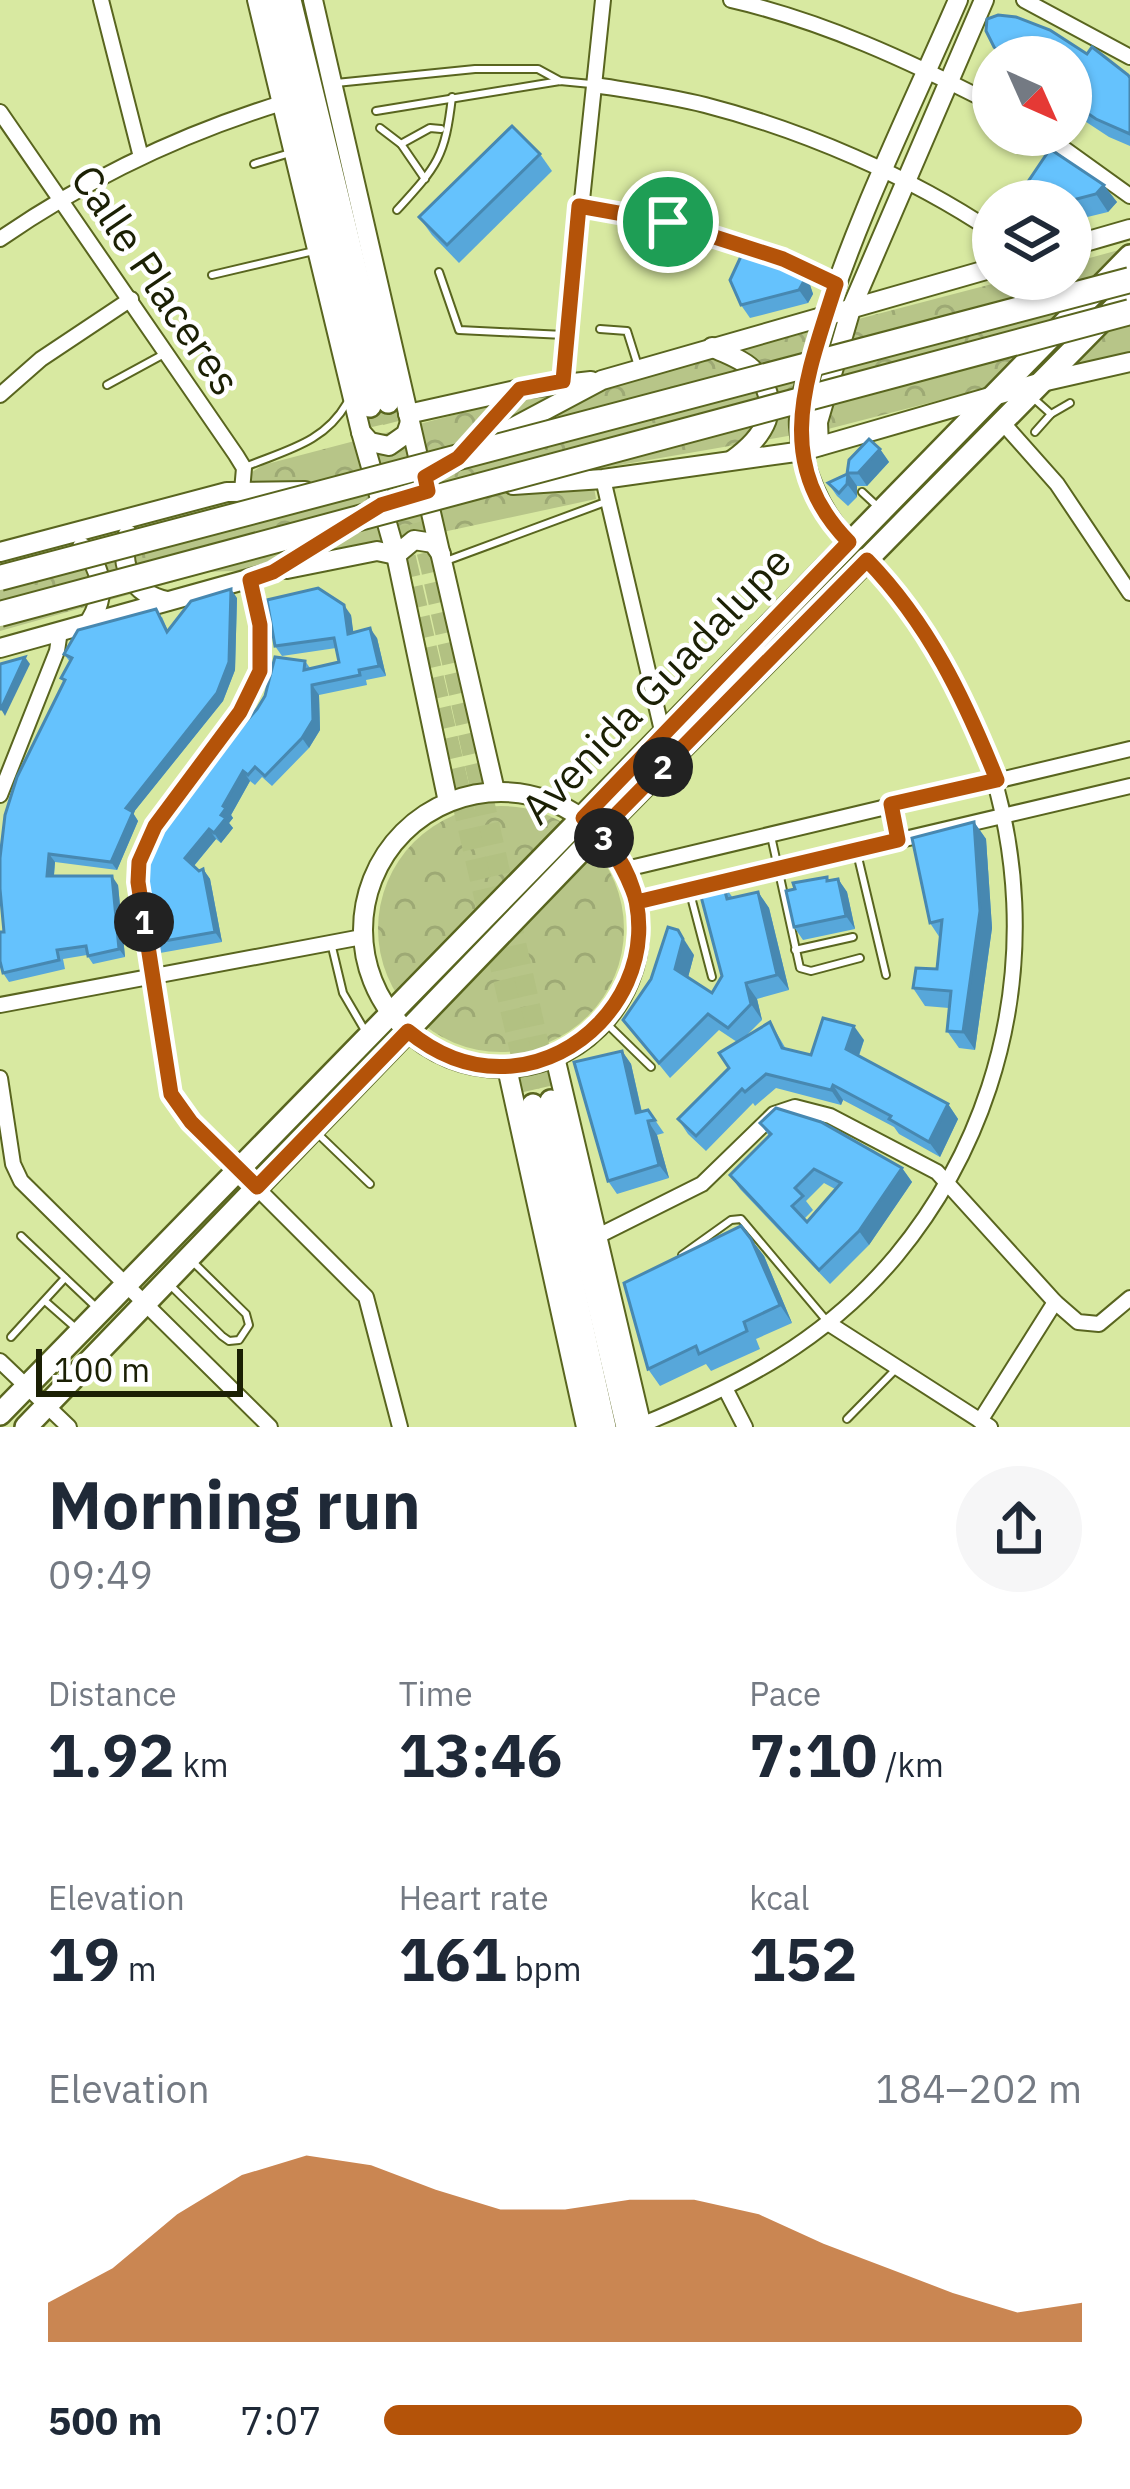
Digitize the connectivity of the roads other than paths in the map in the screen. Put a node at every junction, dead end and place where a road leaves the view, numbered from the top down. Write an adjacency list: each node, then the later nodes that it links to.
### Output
1 (101, 0): 27 (street)
2 (257, 0): 19 (street)
3 (274, 0): 65 (main road)
4 (290, 0): 65 (main road)
5 (313, 0): 15 (street)
6 (603, 0): 16 (street)
7 (731, 0): 12 (street)
8 (958, 0): 12 (street)
9 (984, 0): 14 (street)
10 (1024, 0): 11 (street)
11 (1130, 57)
12 (928, 71): 14 (street); 29 (street)
13 (560, 81): 15 (lane); 16 (lane); 18 (lane)
14 (949, 81): 17 (street); 31 (street)
15 (332, 84): 68 (street)
16 (595, 85): 29 (street); 34 (street)
17 (972, 93)
18 (452, 97): 20 (lane); 30 (lane)
19 (281, 104): 25 (street); 27 (street)
20 (376, 111)
21 (0, 112): 33 (street, Calle Placeres)
22 (380, 128): 24 (lane)
23 (442, 129): 24 (lane)
24 (401, 144): 30 (lane)
25 (294, 152): 28 (lane); 40 (street)
26 (1074, 156): 32 (street)
27 (141, 157): 33 (street)
28 (254, 164)
29 (883, 173): 31 (street); 46 (street)
30 (425, 179): 35 (lane)
31 (905, 183): 36 (street); 49 (street)
32 (1130, 196)
33 (62, 200): 38 (street); 48 (street, Calle Placeres)
34 (579, 206): 46 (street); 53 (street)
35 (397, 210)
36 (972, 218)
37 (1130, 229): 39 (street)
38 (0, 239)
39 (1092, 240)
40 (317, 250): 44 (lane); 65 (street)
41 (1130, 256): 64 (main road, Avenida Guadalupe)
42 (439, 272): 53 (lane)
43 (972, 274): 49 (street)
44 (212, 275)
45 (1130, 280): 93 (highway, bridge)
46 (836, 284): 51 (street)
47 (1130, 292): 61 (main road, Avenida Guadalupe)
48 (131, 299): 55 (street, Calle Placeres); 63 (street)
49 (851, 309): 51 (street); 73 (street)
50 (1130, 312): 97 (highway, bridge)
51 (825, 317): 54 (street); 73 (street)
52 (600, 329): 57 (lane)
53 (567, 335): 59 (street)
54 (712, 347): 57 (street); 76 (street)
55 (167, 352): 60 (lane); 77 (street, Calle Placeres)
56 (1130, 362): 61 (street)
57 (639, 369): 58 (street)
58 (602, 380): 59 (street); 74 (street)
59 (563, 381): 62 (street)
60 (107, 385)
61 (1036, 388): 64 (street); 67 (lane); 69 (main road, Avenida Guadalupe)
62 (520, 389): 68 (street); 74 (street)
63 (0, 395)
64 (988, 398): 72 (street); 84 (main road, Avenida Guadalupe)
65 (370, 401): 70 (street); 77 (lane)
66 (1070, 403): 67 (lane)
67 (1052, 414): 71 (lane)
68 (409, 418): 70 (street); 79 (street)
69 (1002, 422): 91 (main road, Avenida Guadalupe); 95 (street)
70 (361, 432): 82 (street)
71 (1035, 432)
72 (851, 436): 73 (street); 75 (lane)
73 (811, 448): 76 (street); 87 (street)
74 (458, 458): 79 (street)
75 (851, 459)
76 (728, 463): 78 (street)
77 (244, 468): 80 (street)
78 (603, 479): 79 (street); 83 (street)
79 (427, 484): 82 (street); 90 (street)
80 (242, 490): 82 (street); 85 (street)
81 (862, 492): 84 (lane)
82 (379, 498): 89 (street); 92 (street)
83 (608, 501): 90 (lane); 101 (street)
84 (880, 509): 87 (main road, Avenida Guadalupe)
85 (146, 513): 86 (street); 96 (street)
86 (61, 536): 88 (street); 98 (street)
87 (849, 542): 101 (main road, Avenida Guadalupe)
88 (0, 552)
89 (396, 555): 90 (street); 92 (street); 107 (street)
90 (442, 558): 105 (street)
91 (867, 560): 103 (street); 110 (main road, Avenida Guadalupe)
92 (273, 572): 94 (street)
93 (0, 578)
94 (250, 580): 96 (street); 124 (street)
95 (1130, 593)
96 (167, 601): 98 (street)
97 (0, 614)
98 (89, 623): 99 (street)
99 (60, 631): 100 (street); 106 (street)
100 (0, 648)
101 (663, 735): 110 (main road, Avenida Guadalupe)
102 (1130, 749): 103 (street)
103 (997, 780): 108 (street); 109 (street)
104 (1130, 786): 109 (street)
105 (495, 791): 107 (street); 110 (street)
106 (0, 795)
107 (448, 802): 118 (street)
108 (891, 804): 111 (street); 112 (street)
109 (1006, 815): 112 (street); 137 (street)
110 (591, 825): 115 (street); 127 (main road, Avenida Guadalupe); 129 (main road)
111 (770, 832): 114 (lane); 115 (street)
112 (898, 840): 113 (street)
113 (857, 849): 114 (street); 123 (lane)
114 (778, 867): 116 (street); 121 (lane)
115 (626, 869): 117 (street)
116 (690, 890): 117 (street); 125 (lane)
117 (637, 902): 128 (street)
118 (362, 937): 120 (street); 127 (street)
119 (853, 937): 121 (lane)
120 (332, 943): 124 (street); 130 (lane)
121 (795, 950): 122 (lane)
122 (860, 958)
123 (886, 974)
124 (152, 977): 126 (street); 136 (street)
125 (712, 977)
126 (0, 1005)
127 (391, 1015): 129 (street); 130 (main road, Avenida Guadalupe)
128 (604, 1021): 131 (street); 132 (lane)
129 (408, 1031): 133 (street); 135 (main road)
130 (369, 1037): 136 (main road, Avenida Guadalupe)
131 (555, 1057): 133 (street); 141 (street)
132 (651, 1067)
133 (507, 1068): 168 (street)
134 (0, 1078): 146 (street)
135 (313, 1129): 138 (lane); 139 (main road)
136 (240, 1170): 139 (street); 146 (main road, Avenida Guadalupe)
137 (948, 1181): 141 (street); 149 (street); 152 (street)
138 (370, 1184)
139 (257, 1187): 142 (main road); 167 (street)
140 (21, 1236): 144 (lane)
141 (598, 1236): 163 (street)
142 (189, 1258): 145 (main road); 145 (lane)
143 (675, 1261): 152 (lane)
144 (65, 1278): 148 (lane); 151 (lane)
145 (166, 1281): 150 (main road)
146 (124, 1287): 150 (street); 151 (main road, Avenida Guadalupe)
147 (1130, 1298): 149 (street)
148 (45, 1300): 153 (lane); 154 (lane)
149 (1054, 1302): 162 (street)
150 (144, 1305): 159 (main road); 166 (street)
151 (100, 1311): 153 (main road, Avenida Guadalupe)
152 (828, 1323): 156 (street); 158 (street)
153 (80, 1332): 157 (main road, Avenida Guadalupe)
154 (11, 1337)
155 (0, 1360): 157 (street)
156 (898, 1367): 161 (lane); 162 (street)
157 (27, 1386): 159 (street); 160 (main road, Avenida Guadalupe)
158 (726, 1390): 163 (street); 170 (street)
159 (47, 1405): 164 (main road); 165 (street)
160 (0, 1414)
161 (848, 1420)
162 (985, 1424)
163 (637, 1426): 169 (main road)
164 (26, 1427)
165 (69, 1427)
166 (270, 1427)
167 (400, 1427)
168 (586, 1427)
169 (605, 1427)
170 (745, 1427)

